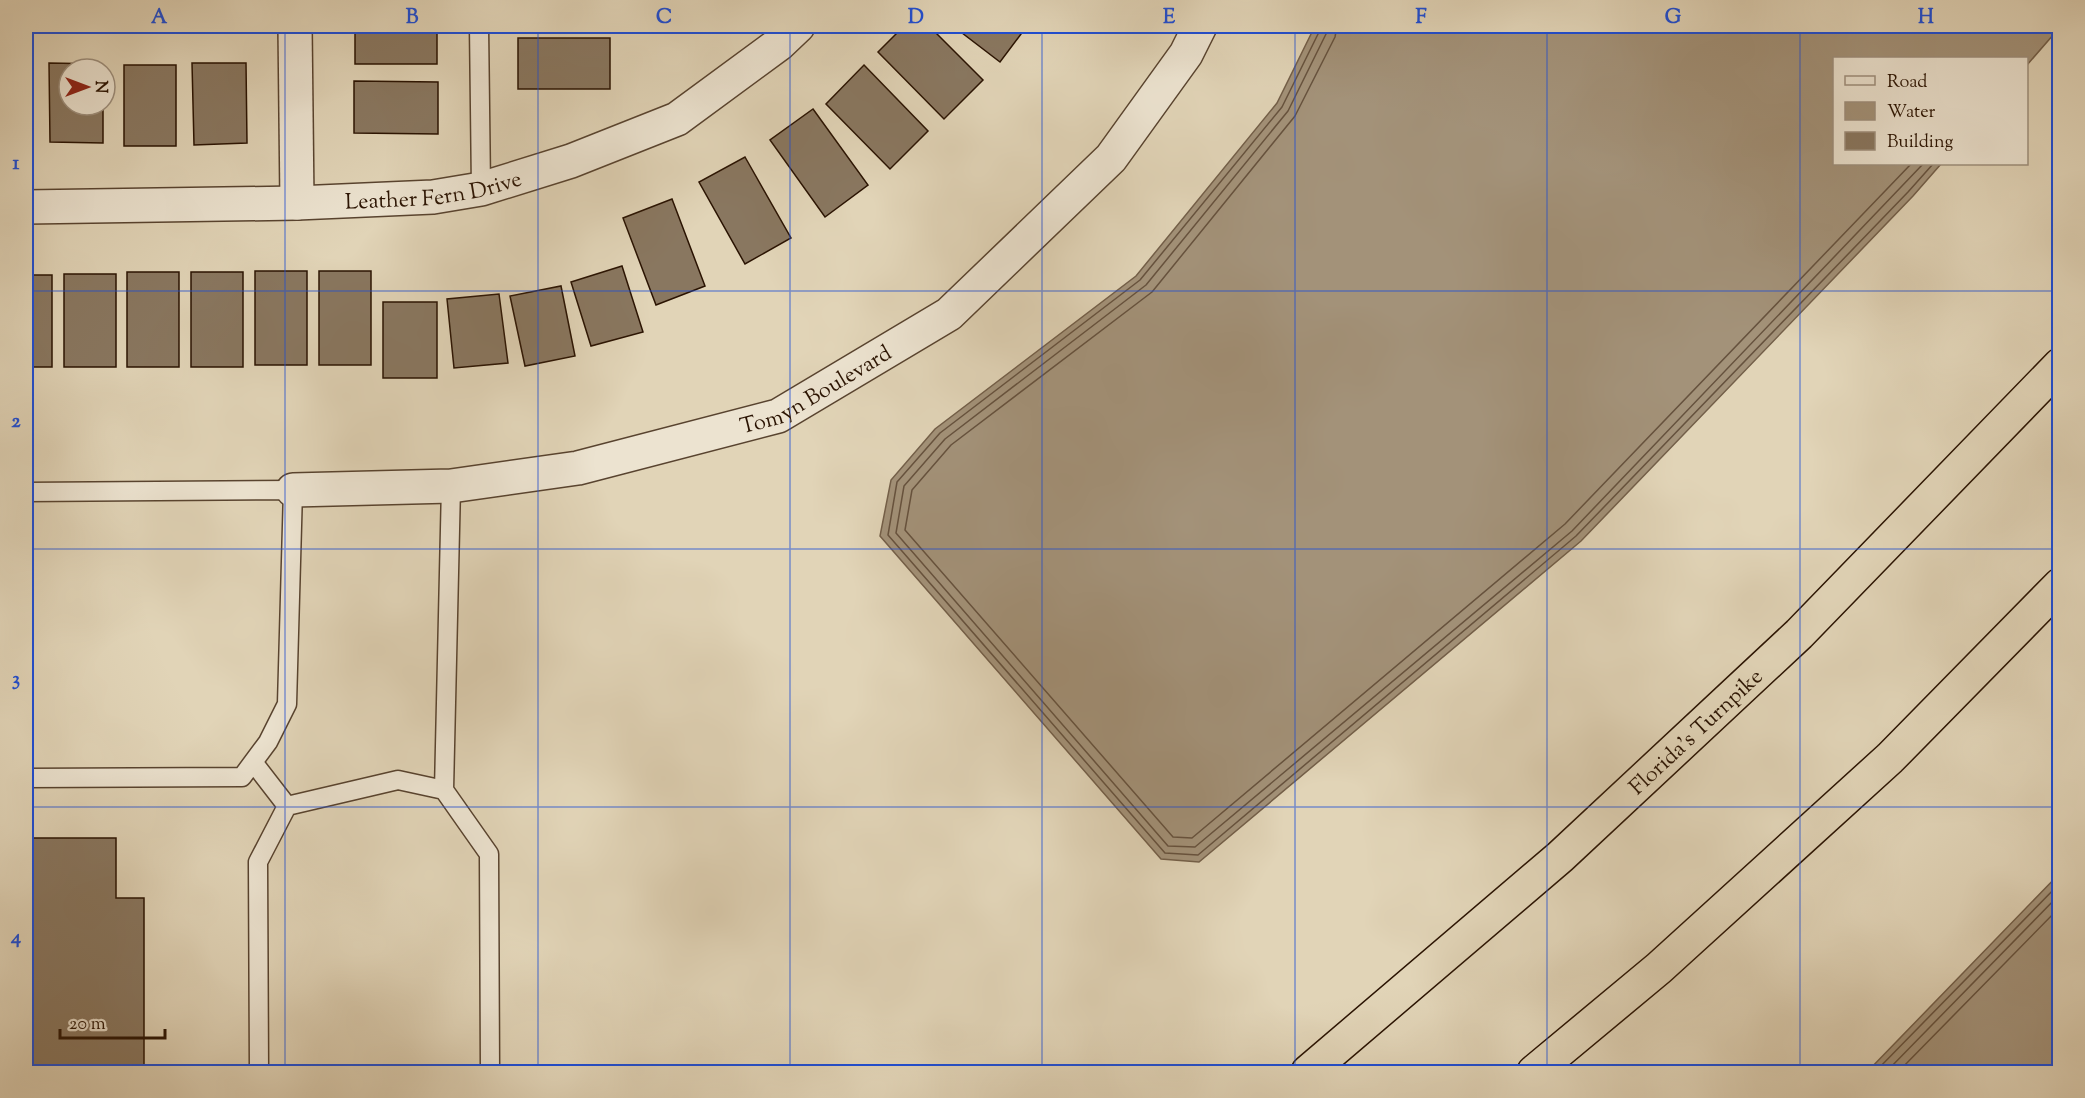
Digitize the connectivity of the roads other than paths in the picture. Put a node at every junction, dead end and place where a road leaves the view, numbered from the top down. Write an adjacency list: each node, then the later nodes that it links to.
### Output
1 (295, 26): 6 (street)
2 (479, 26): 5 (lane)
3 (798, 26): 5 (street, Leather Fern Drive)
4 (1200, 26): 9 (street, Tomyn Boulevard)
5 (481, 189): 6 (street, Leather Fern Drive)
6 (297, 203): 7 (street, Leather Fern Drive)
7 (26, 207)
8 (2060, 365): 19 (highway, Florida's Turnpike)
9 (451, 486): 10 (street, Tomyn Boulevard); 15 (lane)
10 (293, 490): 11 (lane); 13 (lane)
11 (26, 492)
12 (2060, 585): 20 (highway)
13 (253, 762): 14 (lane); 16 (lane)
14 (26, 778)
15 (444, 790): 16 (lane); 18 (lane)
16 (287, 806): 17 (lane)
17 (259, 1072)
18 (490, 1072)
19 (1308, 1072)
20 (1534, 1072)

